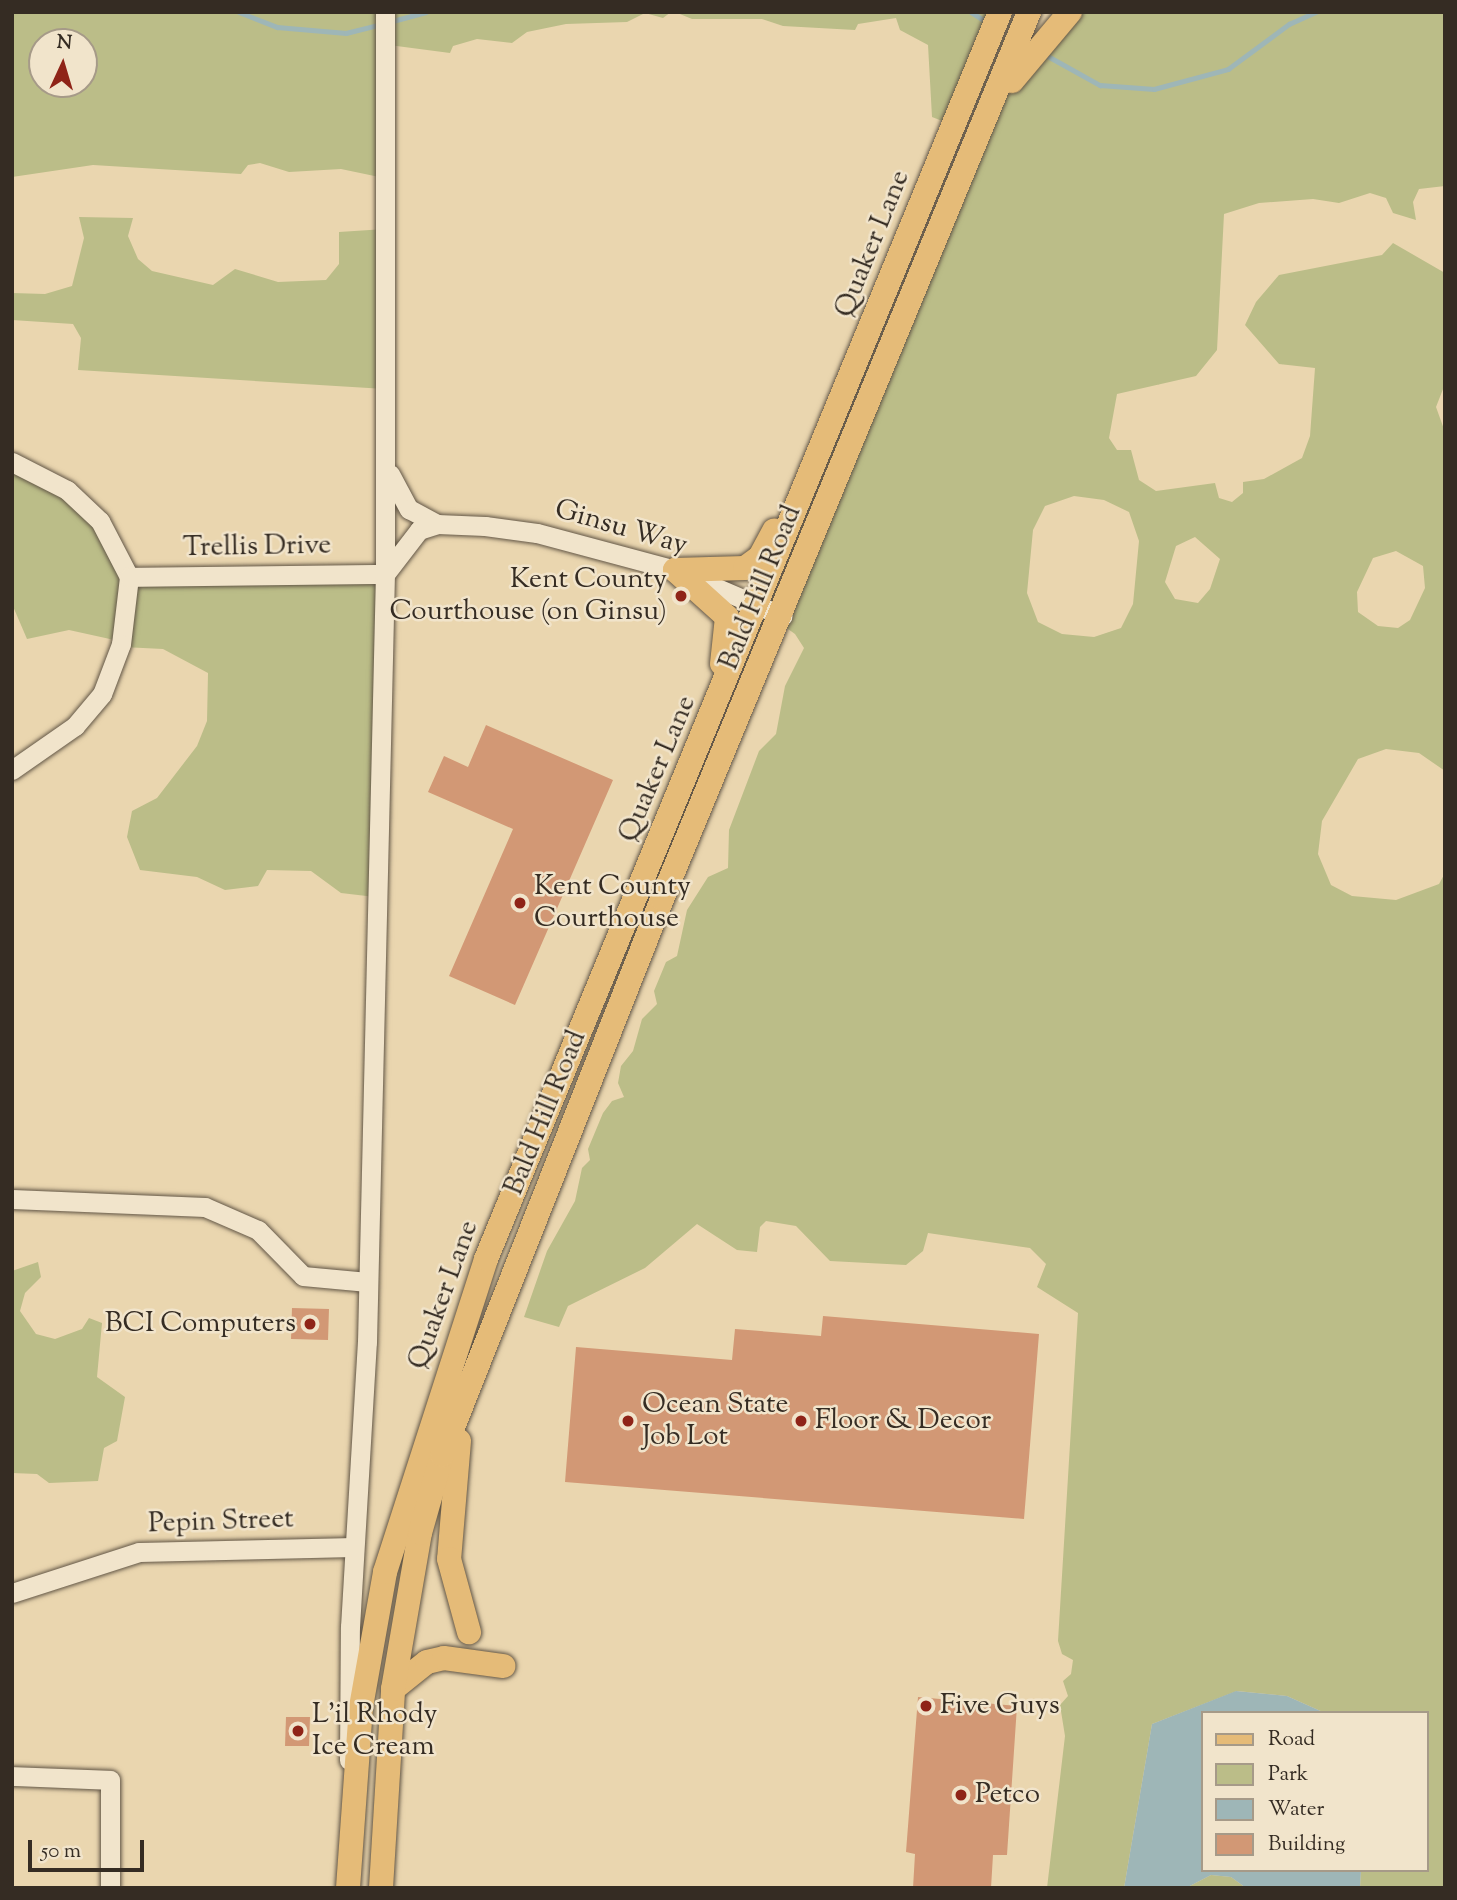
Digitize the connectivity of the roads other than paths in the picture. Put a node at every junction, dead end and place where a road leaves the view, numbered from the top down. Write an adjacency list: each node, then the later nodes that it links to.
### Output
1 (385, 12): 7 (street, Quaker Lane)
2 (1000, 12): 6 (main road, Quaker Lane)
3 (1029, 12): 5 (main road, Bald Hill Road)
4 (1070, 12): 5 (main road)
5 (974, 148): 14 (main road, Bald Hill Road)
6 (842, 400): 10 (main road); 13 (main road, Quaker Lane)
7 (385, 453): 9 (street, Ginsu Way); 11 (street, Quaker Lane)
8 (12, 462): 12 (street)
9 (437, 524): 10 (street, Ginsu Way); 11 (street)
10 (675, 570): 13 (street, Ginsu Way); 15 (main road)
11 (385, 574): 12 (street, Trellis Drive); 18 (street, Quaker Lane)
12 (129, 577): 16 (street)
13 (758, 605): 14 (street, Ginsu Way); 15 (main road, Quaker Lane)
14 (783, 616): 19 (main road, Bald Hill Road)
15 (703, 737): 26 (main road, Quaker Lane)
16 (12, 770)
17 (12, 1199): 18 (street)
18 (368, 1282): 20 (street, Quaker Lane)
19 (466, 1389): 22 (main road); 24 (main road, Bald Hill Road)
20 (354, 1547): 21 (street, Pepin Street); 26 (street, Quaker Lane)
21 (12, 1593)
22 (469, 1632)
23 (503, 1666): 24 (main road)
24 (393, 1689): 28 (main road)
25 (12, 1776): 29 (street)
26 (352, 1803): 27 (main road, Quaker Lane)
27 (348, 1886): 28 (main road)
28 (381, 1887)
29 (110, 1888)

